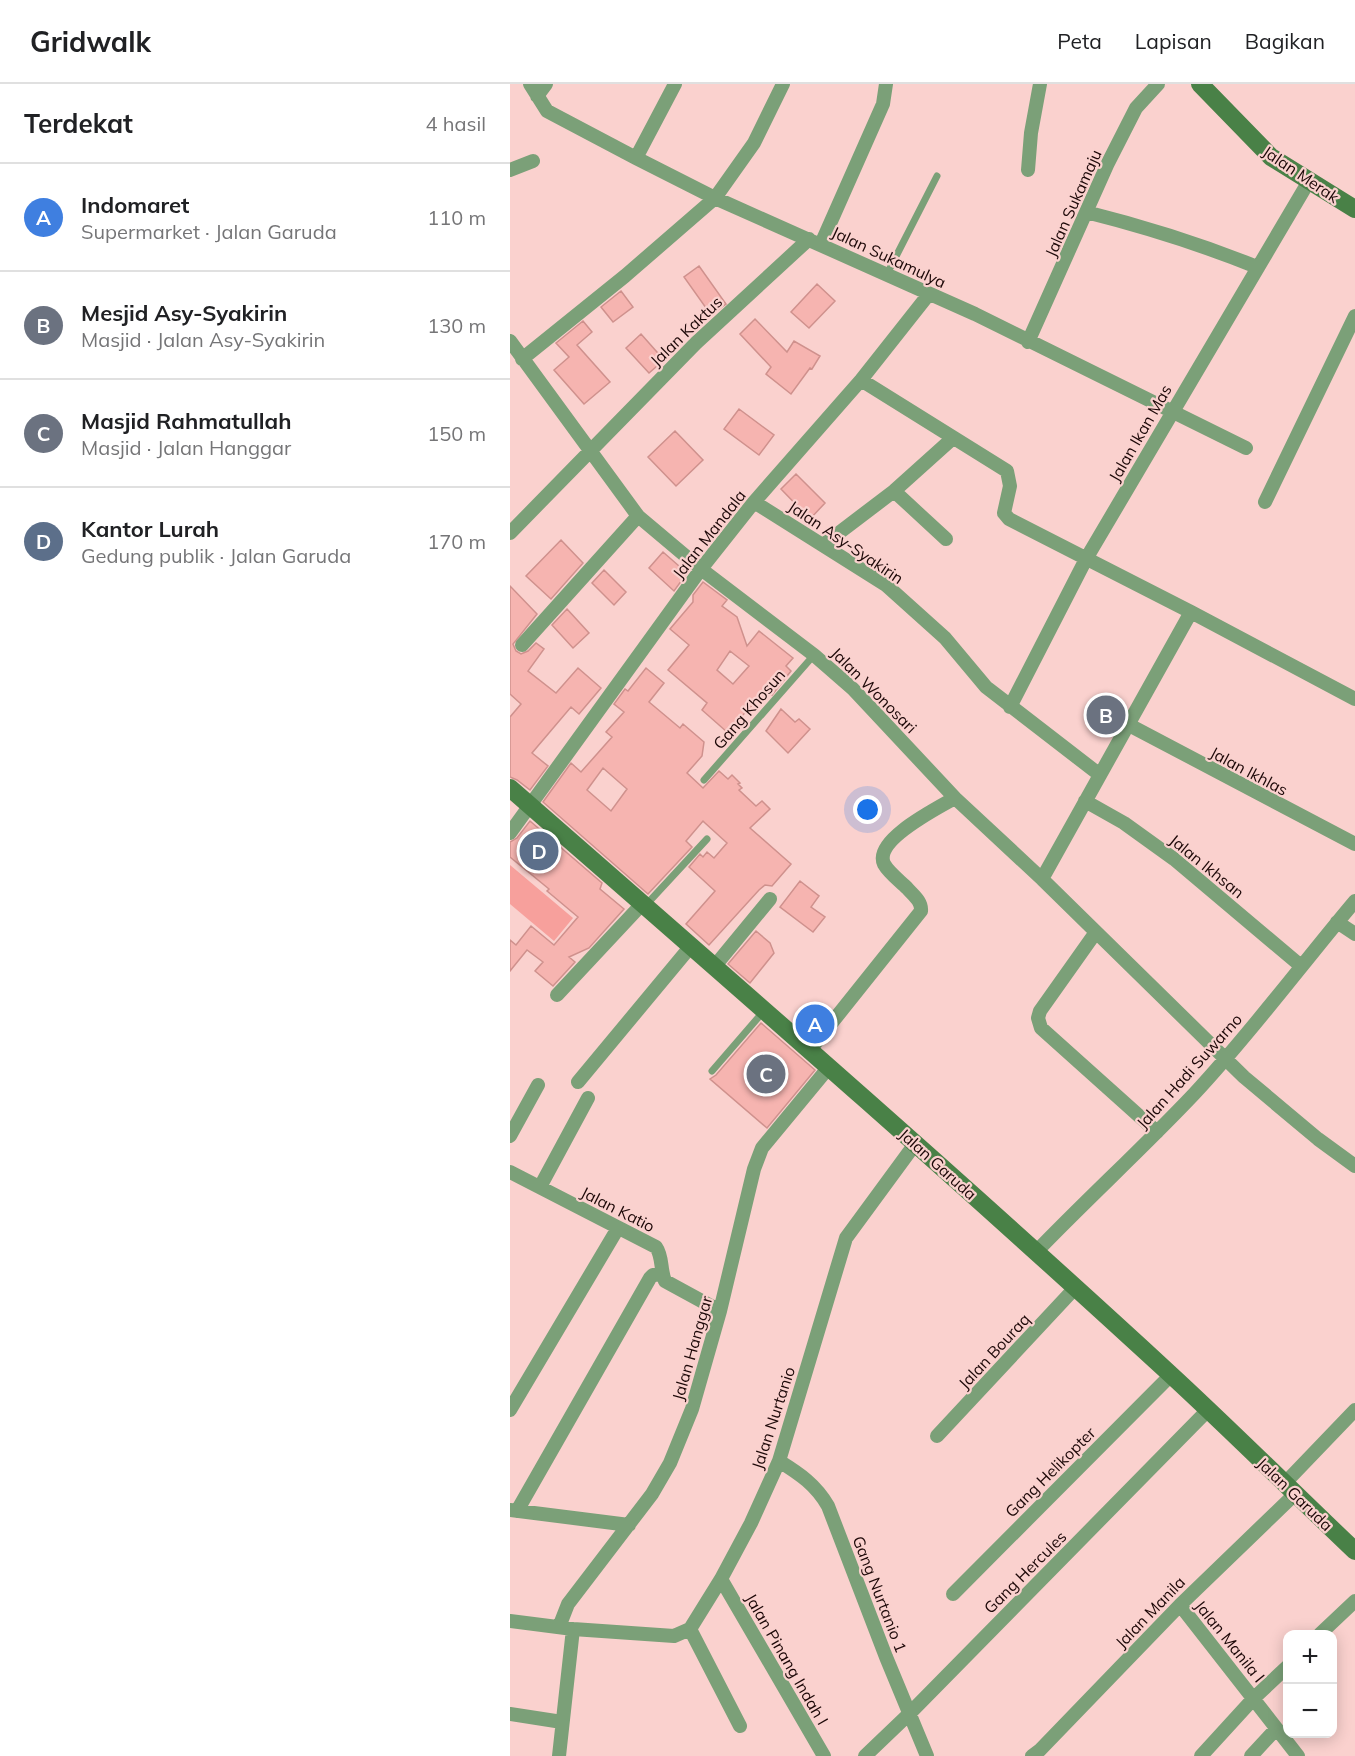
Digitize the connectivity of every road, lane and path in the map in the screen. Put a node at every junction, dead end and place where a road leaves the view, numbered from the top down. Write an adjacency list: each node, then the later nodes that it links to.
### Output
1 (546, 84): 8 (street)
2 (675, 84): 9 (street)
3 (783, 84): 15 (street)
4 (886, 84): 18 (street)
5 (1040, 84): 12 (street)
6 (1158, 84): 17 (street, Jalan Sukamaju)
7 (1200, 84): 14 (street, Jalan Merak)
8 (534, 90): 9 (street, Jalan Sukamulya)
9 (636, 158): 15 (street, Jalan Sukamulya)
10 (533, 161): 11 (street)
11 (510, 170)
12 (1028, 170)
13 (937, 176): 20 (lane)
14 (1309, 181): 16 (street, Jalan Merak); 19 (street, Jalan Ikan Mas)
15 (716, 198): 18 (street, Jalan Sukamulya); 25 (street)
16 (1355, 209)
17 (1086, 212): 19 (street); 24 (street, Jalan Sukamaju)
18 (815, 242): 20 (street, Jalan Sukamulya); 30 (street, Jalan Kaktus)
19 (1257, 267): 27 (street, Jalan Ikan Mas)
20 (887, 274): 21 (street, Jalan Sukamulya)
21 (929, 294): 24 (street, Jalan Sukamulya); 26 (street, Jalan Mandala)
22 (1355, 316): 33 (street)
23 (510, 341): 25 (street, Jalan Wonosari)
24 (1028, 342): 27 (street, Jalan Sukamulya)
25 (522, 359): 30 (street, Jalan Wonosari)
26 (861, 380): 28 (street); 32 (street, Jalan Mandala)
27 (1172, 412): 29 (street, Jalan Sukamulya); 38 (street, Jalan Ikan Mas)
28 (953, 438): 31 (street); 38 (street)
29 (1246, 448)
30 (590, 452): 34 (street, Jalan Wonosari); 35 (street, Jalan Kaktus)
31 (894, 491): 36 (street); 37 (street)
32 (754, 502): 37 (street, Jalan Asy-Syakirin); 39 (street, Jalan Mandala)
33 (1266, 502)
34 (638, 516): 39 (street, Jalan Wonosari); 41 (street)
35 (510, 533)
36 (946, 539)
37 (823, 545): 44 (street, Jalan Asy-Syakirin)
38 (1086, 559): 40 (street); 44 (street, Jalan Ikan Mas)
39 (701, 569): 42 (street, Jalan Wonosari); 51 (street, Jalan Mandala)
40 (1191, 612): 43 (street); 45 (street)
41 (522, 645)
42 (814, 655): 47 (lane, Gang Khosun); 49 (street, Jalan Wonosari)
43 (1353, 693)
44 (1010, 707): 46 (street, Jalan Asy-Syakirin)
45 (1129, 725): 46 (street); 54 (street, Jalan Ikhlas)
46 (1100, 776): 50 (street)
47 (704, 780)
48 (510, 788): 51 (street, Jalan Garuda)
49 (955, 798): 55 (street, Jalan Wonosari); 67 (street)
50 (1085, 801): 55 (street); 63 (street, Jalan Ikhsan)
51 (531, 806): 52 (street, Jalan Mandala); 58 (street, Jalan Garuda)
52 (510, 833)
53 (707, 839): 58 (lane)
54 (1355, 844)
55 (1042, 879): 60 (street, Jalan Wonosari)
56 (770, 899): 64 (street)
57 (1355, 901): 59 (street, Jalan Hadi Suwarno)
58 (644, 905): 62 (street, Jalan Garuda); 65 (street)
59 (1337, 922): 61 (street); 63 (street, Jalan Hadi Suwarno)
60 (1096, 932): 68 (street, Jalan Wonosari); 74 (street)
61 (1355, 934)
62 (691, 946): 64 (street, Jalan Garuda); 71 (street)
63 (1301, 966): 68 (street, Jalan Hadi Suwarno)
64 (714, 967): 66 (street, Jalan Garuda)
65 (557, 995)
66 (764, 1010): 67 (street, Jalan Garuda); 70 (lane)
67 (810, 1050): 69 (street, Jalan Garuda)
68 (1225, 1057): 74 (street, Jalan Hadi Suwarno); 77 (street, Jalan Wonosari)
69 (829, 1067): 76 (street, Jalan Garuda); 84 (street, Jalan Hanggar)
70 (712, 1071)
71 (578, 1082)
72 (538, 1085): 75 (street)
73 (588, 1098): 79 (street)
74 (1157, 1132): 81 (street, Jalan Hadi Suwarno)
75 (510, 1136)
76 (915, 1144): 81 (street, Jalan Garuda); 90 (street, Jalan Nurtanio)
77 (1355, 1166)
78 (510, 1172): 79 (street, Jalan Katio)
79 (540, 1187): 80 (street, Jalan Katio)
80 (618, 1228): 82 (street, Jalan Katio); 86 (street)
81 (1036, 1252): 83 (street, Jalan Garuda)
82 (662, 1274): 84 (street); 92 (street)
83 (1076, 1288): 85 (street, Jalan Garuda); 89 (street, Jalan Bouraq)
84 (720, 1311): 93 (street, Jalan Hanggar)
85 (1171, 1375): 87 (street, Jalan Garuda); 96 (street, Gang Helikopter)
86 (510, 1410)
87 (1208, 1410): 91 (street, Jalan Garuda); 106 (street, Gang Hercules)
88 (1355, 1410): 91 (street, Jalan Manila)
89 (937, 1436)
90 (779, 1461): 95 (street, Jalan Nurtanio); 106 (street, Gang Nurtanio 1)
91 (1289, 1489): 94 (street, Jalan Garuda); 98 (street, Jalan Manila)
92 (513, 1510): 93 (street)
93 (629, 1525): 100 (street, Jalan Hanggar)
94 (1355, 1551)
95 (722, 1579): 102 (street, Jalan Nurtanio); 113 (street, Jalan Pinang Indah I)
96 (953, 1594)
97 (1355, 1600): 103 (street)
98 (1180, 1605): 105 (street, Jalan Manila I); 111 (street, Jalan Manila)
99 (510, 1621): 100 (street)
100 (559, 1627): 101 (street)
101 (573, 1629): 102 (street); 108 (street)
102 (690, 1629): 109 (street)
103 (1325, 1630)
104 (1283, 1670): 105 (street)
105 (1254, 1698): 110 (street, Jalan Manila I); 116 (street)
106 (910, 1713): 114 (street, Gang Hercules); 115 (street, Gang Nurtanio 1)
107 (510, 1714): 108 (street)
108 (562, 1722): 112 (street)
109 (740, 1726)
110 (1276, 1729): 117 (street); 118 (street, Jalan Manila I)
111 (1038, 1754)
112 (559, 1756)
113 (824, 1756)
114 (865, 1756)
115 (927, 1756)
116 (1201, 1756)
117 (1251, 1756)
118 (1298, 1756)

